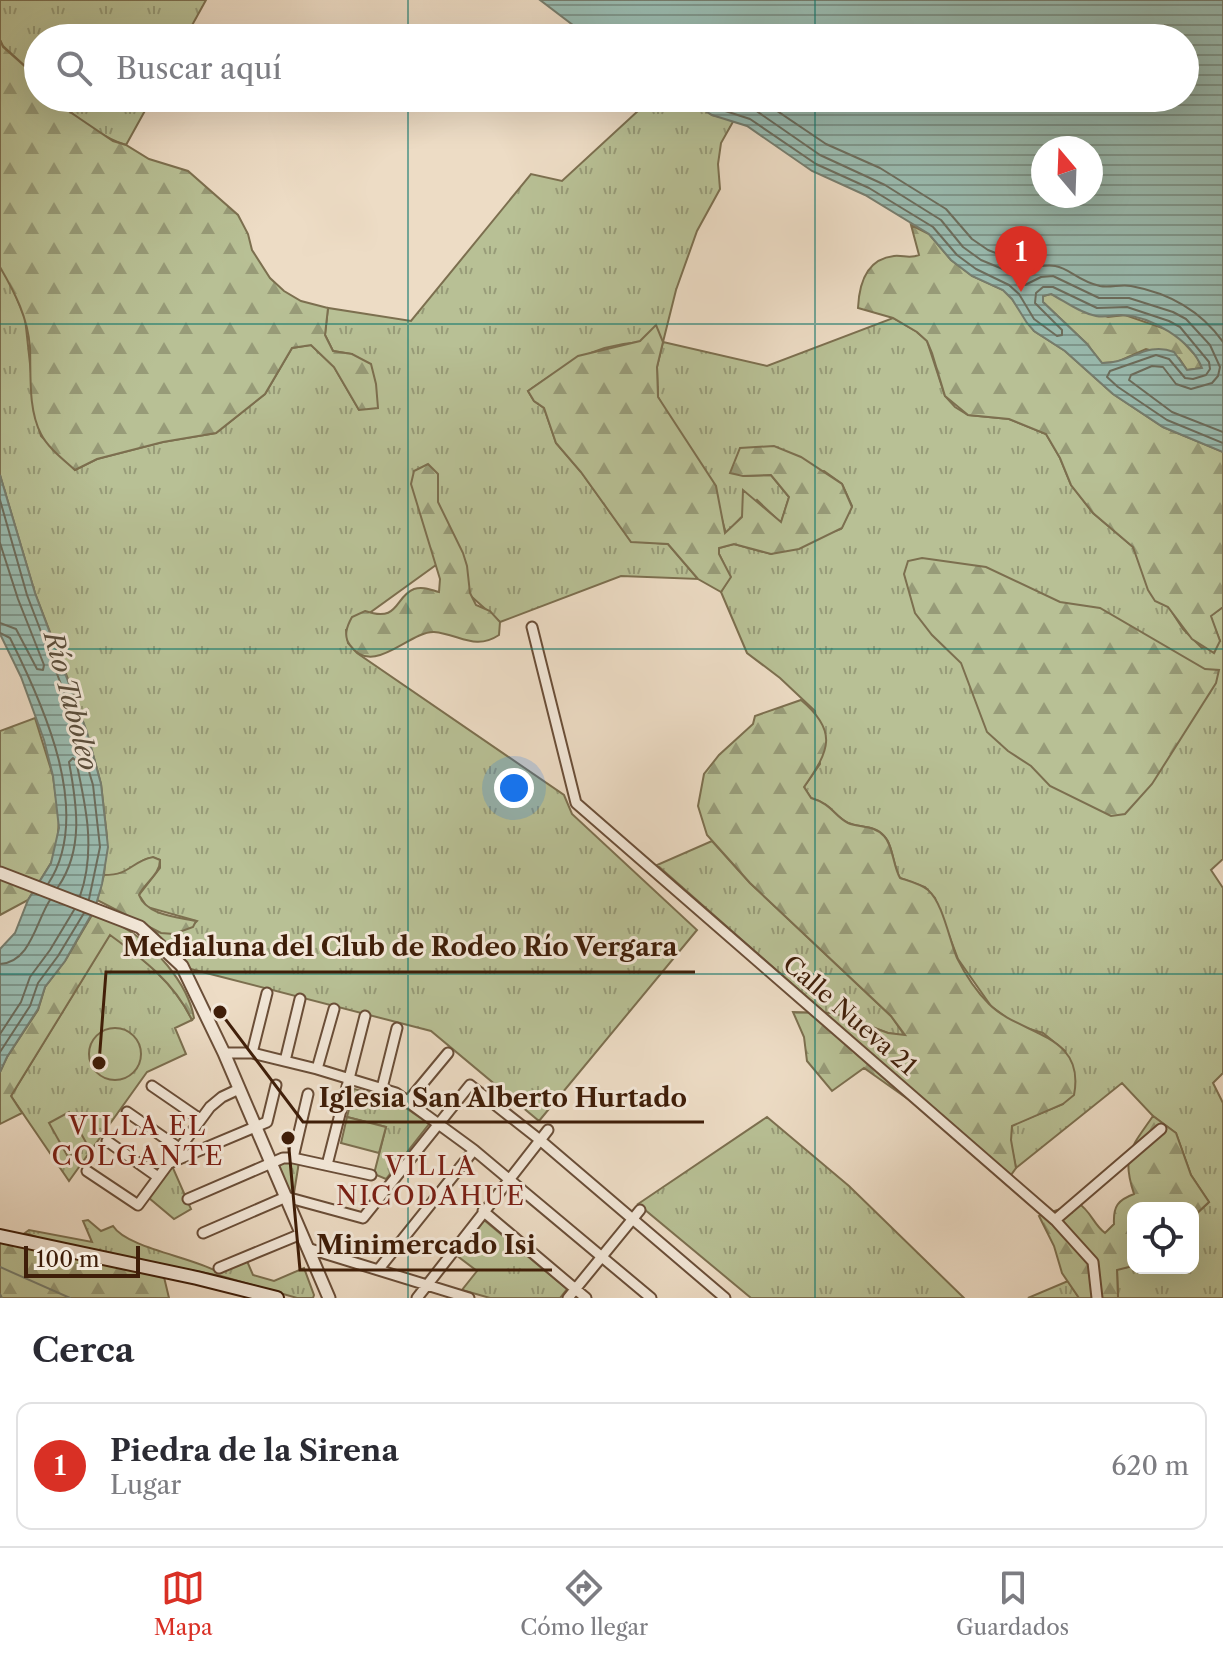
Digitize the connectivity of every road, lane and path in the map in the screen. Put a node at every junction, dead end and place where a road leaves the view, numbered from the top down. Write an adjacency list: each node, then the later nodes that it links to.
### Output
1 (532, 627): 43 (street, Calle Nueva 21)
2 (0, 873): 8 (street)
3 (267, 993): 9 (street)
4 (300, 999): 11 (street)
5 (334, 1009): 12 (street)
6 (365, 1016): 13 (street)
7 (397, 1028): 16 (street)
8 (224, 1053): 9 (street); 17 (street)
9 (252, 1053): 11 (street)
10 (448, 1053): 19 (street)
11 (285, 1061): 12 (street)
12 (317, 1069): 13 (street)
13 (349, 1079): 16 (street); 33 (street)
14 (276, 1085): 23 (street)
15 (152, 1086): 21 (street)
16 (382, 1088): 19 (street)
17 (239, 1089): 21 (street); 23 (street)
18 (308, 1094): 30 (street)
19 (409, 1100): 22 (street)
20 (127, 1112): 28 (street)
21 (200, 1119): 28 (street)
22 (438, 1123): 26 (street); 29 (street); 38 (street)
23 (256, 1129): 31 (street); 32 (street)
24 (1161, 1129): 43 (street)
25 (548, 1130): 26 (street)
26 (540, 1140): 37 (street); 42 (street)
27 (107, 1141): 36 (street)
28 (179, 1148): 32 (street)
29 (474, 1150): 37 (street); 50 (street)
30 (293, 1158): 31 (street); 33 (street)
31 (271, 1163): 38 (street); 39 (street)
32 (167, 1164): 36 (street)
33 (327, 1165): 35 (street)
34 (87, 1171): 36 (street)
35 (371, 1175)
36 (158, 1177)
37 (510, 1179): 41 (street); 48 (street)
38 (286, 1197): 44 (street); 45 (street)
39 (188, 1199)
40 (640, 1210): 42 (street)
41 (483, 1211): 51 (street); 52 (street)
42 (631, 1220): 48 (street); 53 (street)
43 (1055, 1220): 60 (street, Calle Nueva 21)
44 (203, 1233)
45 (301, 1234): 47 (street); 49 (street)
46 (0, 1236): 54 (main road)
47 (307, 1248): 50 (street); 55 (street)
48 (601, 1255): 52 (street); 59 (street)
49 (219, 1268)
50 (378, 1270): 51 (street)
51 (427, 1285): 56 (street); 57 (street)
52 (571, 1294): 58 (street)
53 (722, 1297)
54 (277, 1298)
55 (329, 1298)
56 (417, 1298)
57 (469, 1298)
58 (586, 1298)
59 (651, 1298)
60 (1097, 1298)

